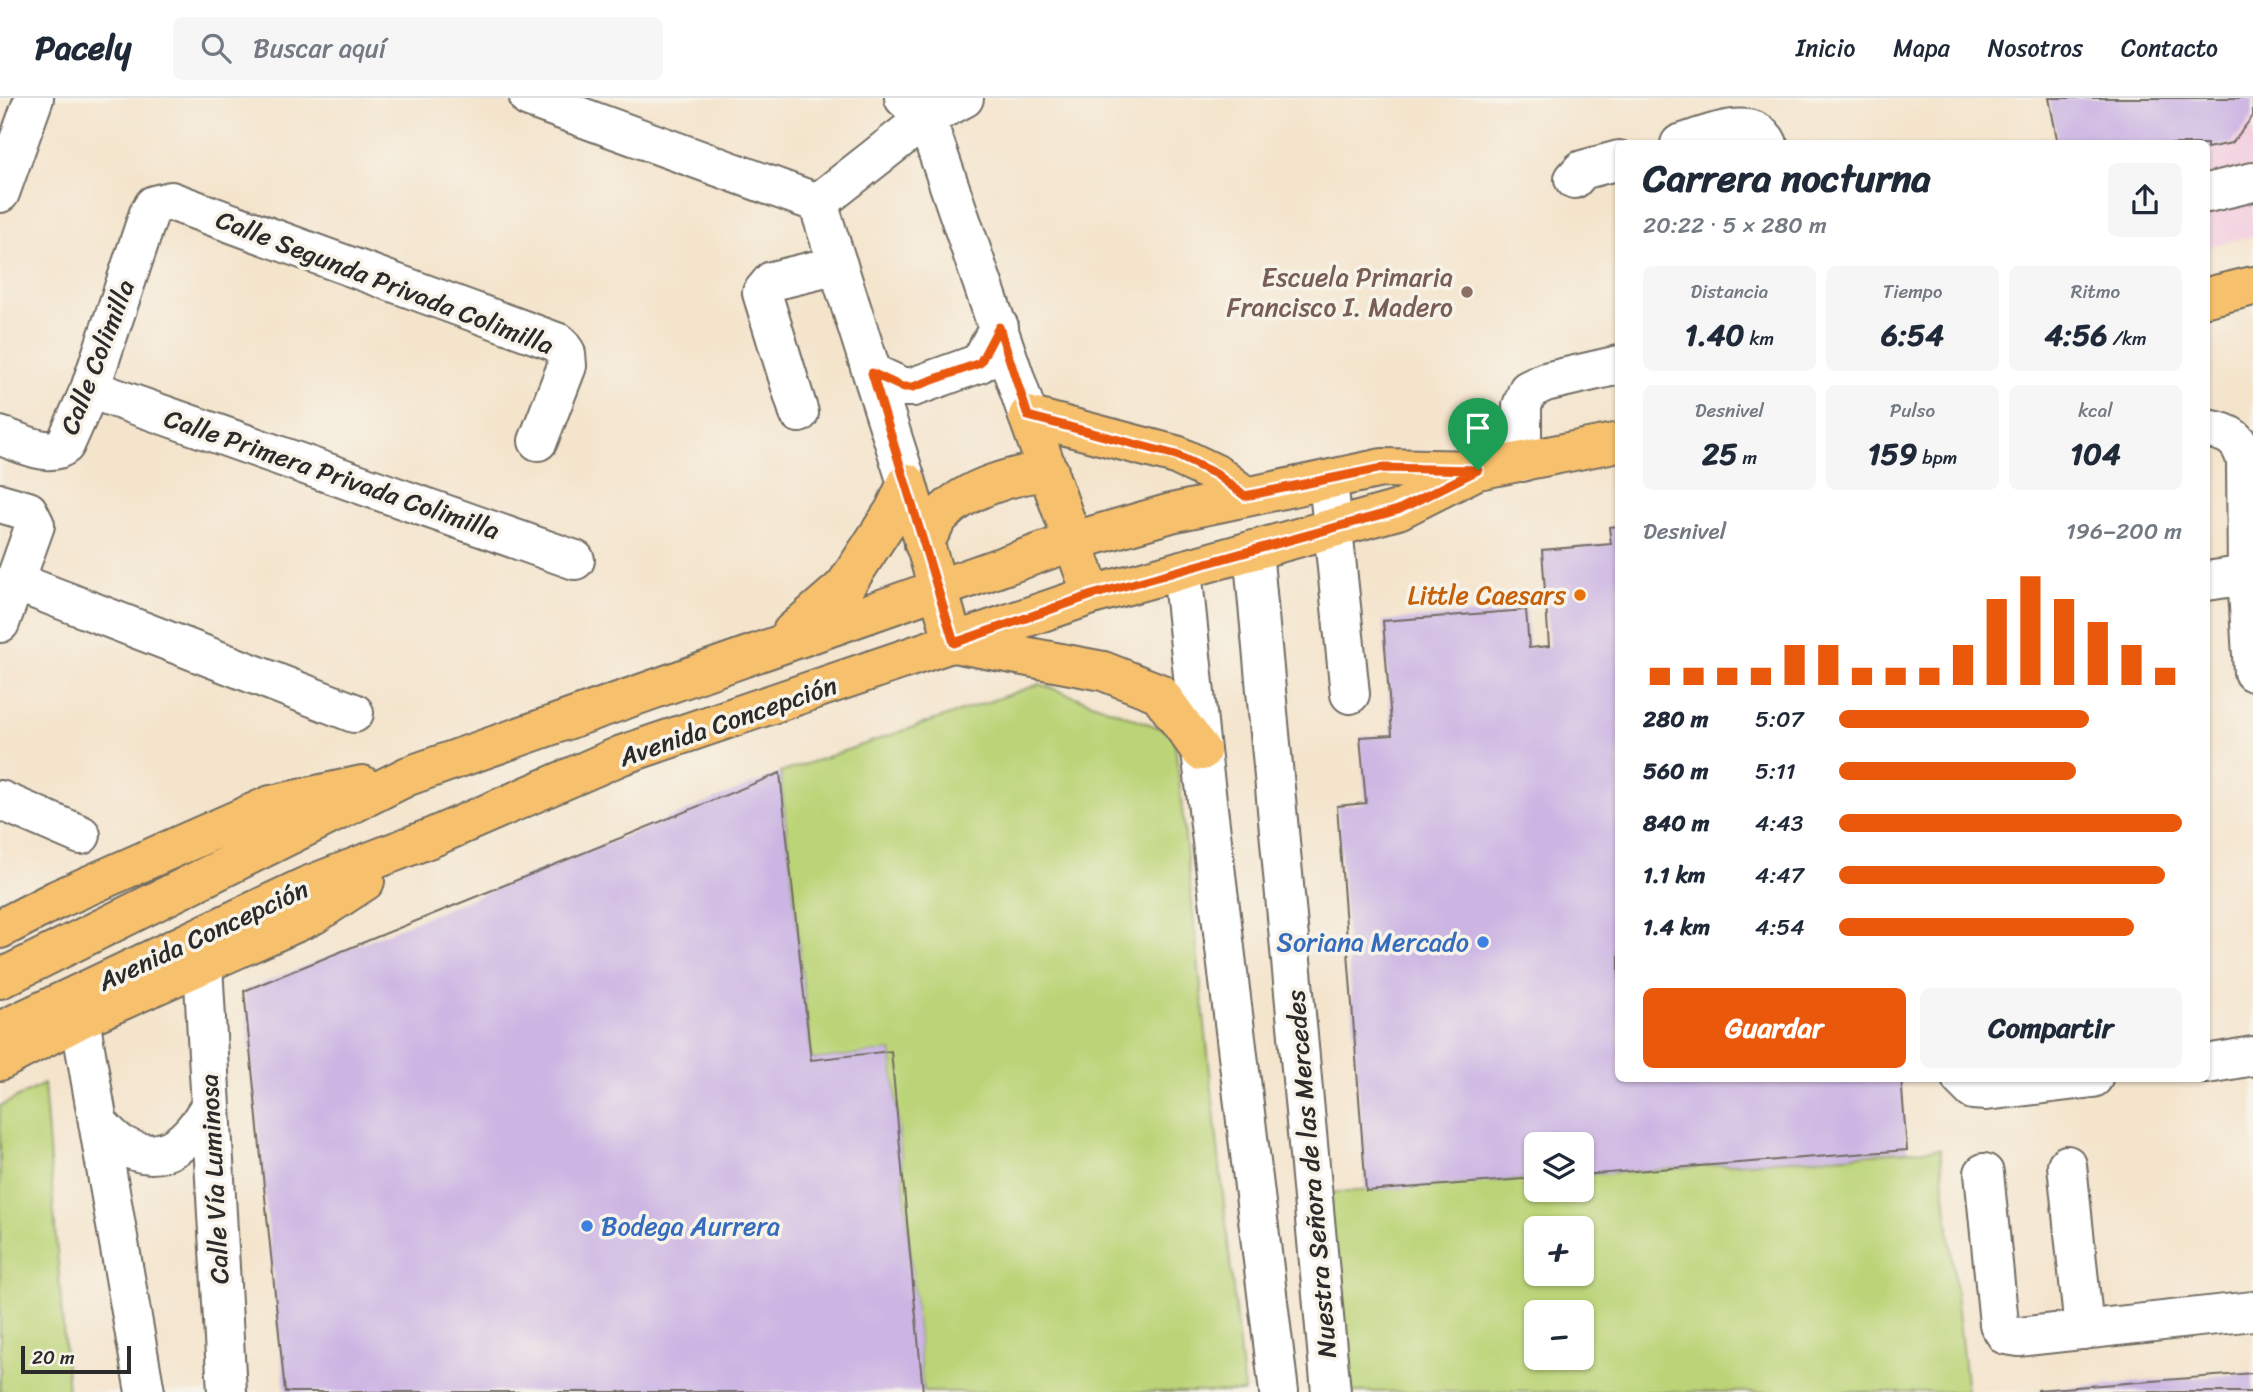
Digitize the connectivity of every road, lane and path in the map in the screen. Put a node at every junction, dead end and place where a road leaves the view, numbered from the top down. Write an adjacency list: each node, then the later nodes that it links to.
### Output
1 (34, 98): 11 (street)
2 (529, 98): 12 (street)
3 (964, 98): 4 (street)
4 (915, 108): 12 (street); 17 (street)
5 (1694, 140): 6 (street)
6 (1766, 140)
7 (1615, 161): 8 (street)
8 (1574, 179)
9 (2253, 182): 10 (street)
10 (2210, 192)
11 (0, 193)
12 (818, 203): 14 (street)
13 (154, 205): 20 (street, Calle Colimilla); 25 (street, Calle Segunda Privada Colimilla)
14 (838, 265): 19 (street); 21 (street)
15 (2253, 286): 16 (main road)
16 (2210, 296)
17 (999, 327): 19 (street); 22 (street)
18 (1615, 366): 27 (street)
19 (872, 373): 31 (street)
20 (90, 389): 24 (street, Calle Colimilla); 39 (street, Calle Primera Privada Colimilla)
21 (799, 413)
22 (1028, 416): 29 (main road); 32 (main road)
23 (2210, 430): 41 (street)
24 (0, 436)
25 (538, 441)
26 (1615, 443): 27 (main road, Avenida Concepción)
27 (1522, 462): 28 (main road, Avenida Concepción)
28 (1478, 470): 30 (main road, Avenida Concepción); 35 (main road, Avenida Concepción)
29 (1049, 471): 36 (main road); 37 (main road)
30 (1328, 480): 32 (main road, Avenida Concepción); 35 (street)
31 (907, 483): 37 (main road); 48 (main road)
32 (1245, 496): 34 (main road, Avenida Concepción); 38 (main road, Nuestra Señora de las Mercedes)
33 (0, 503): 43 (street)
34 (1171, 513): 36 (main road, Avenida Concepción); 40 (main road, Nuestra Señora de las Mercedes)
35 (1335, 527): 38 (main road, Avenida Concepción); 50 (street)
36 (1074, 541): 44 (main road, Avenida Concepción); 45 (main road)
37 (923, 544): 44 (main road)
38 (1253, 550): 40 (main road, Avenida Concepción); 76 (street, Nuestra Señora de las Mercedes)
39 (575, 560)
40 (1182, 570): 45 (main road, Avenida Concepción); 52 (street, Nuestra Señora de las Mercedes)
41 (2250, 574): 42 (street); 49 (street)
42 (2210, 581)
43 (16, 582): 46 (street); 51 (street)
44 (938, 589): 47 (main road); 48 (main road, Avenida Concepción)
45 (1092, 595): 47 (main road, Avenida Concepción)
46 (0, 623)
47 (954, 643): 52 (main road); 56 (main road, Avenida Concepción)
48 (776, 645): 53 (main road, Avenida Concepción)
49 (2253, 672)
50 (1350, 694)
51 (354, 713)
52 (1201, 751): 75 (street, Nuestra Señora de las Mercedes)
53 (408, 776): 57 (main road); 59 (main road, Avenida Concepción)
54 (0, 800): 55 (street)
55 (81, 835)
56 (433, 837): 58 (main road); 61 (main road, Avenida Concepción)
57 (0, 929)
58 (203, 965): 60 (main road); 67 (street, Calle Vía Luminosa)
59 (0, 979)
60 (80, 1019): 63 (main road); 68 (street)
61 (0, 1031)
62 (2253, 1056): 64 (street)
63 (0, 1062)
64 (2210, 1064)
65 (1965, 1082): 66 (street)
66 (2060, 1082)
67 (210, 1106): 68 (street); 74 (street, Calle Vía Luminosa)
68 (98, 1123): 73 (street)
69 (2067, 1165): 72 (street)
70 (1984, 1173): 72 (street)
71 (2253, 1311): 72 (street)
72 (2084, 1330)
73 (145, 1392)
74 (227, 1392)
75 (1279, 1392)
76 (1331, 1392)

